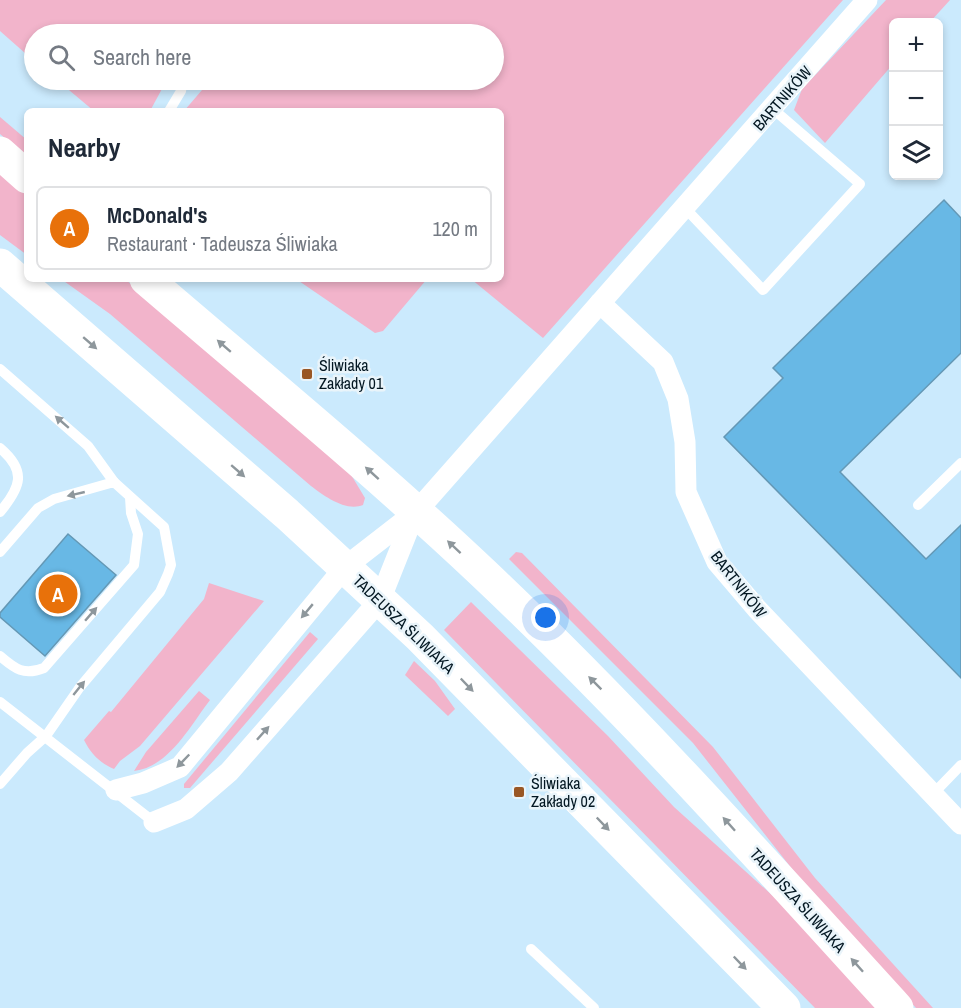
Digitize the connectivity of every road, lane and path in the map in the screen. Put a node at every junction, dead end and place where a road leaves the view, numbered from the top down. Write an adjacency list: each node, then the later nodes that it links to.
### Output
1 (867, 0): 4 (street, BARTNIKÓW)
2 (181, 90): 3 (lane)
3 (171, 108)
4 (773, 109): 7 (street, BARTNIKÓW); 7 (lane)
5 (0, 153): 6 (main road)
6 (24, 174)
7 (685, 208): 10 (street, BARTNIKÓW)
8 (0, 266): 20 (main road, TADEUSZA ŚLIWIAKA, one-way to 20)
9 (149, 282): 18 (main road, TADEUSZA ŚLIWIAKA, one-way to 9)
10 (600, 303): 18 (street, BARTNIKÓW); 28 (street, BARTNIKÓW)
11 (0, 369): 14 (lane, one-way to 11)
12 (0, 448): 17 (lane)
13 (961, 463): 16 (lane)
14 (114, 482): 15 (lane); 19 (lane, one-way to 19)
15 (130, 497): 22 (lane, one-way to 15); 24 (lane, one-way to 15)
16 (918, 505)
17 (0, 512)
18 (416, 512): 20 (street); 21 (street); 34 (main road, TADEUSZA ŚLIWIAKA, one-way to 18)
19 (0, 552)
20 (345, 567): 21 (main road, TADEUSZA ŚLIWIAKA); 27 (street, one-way to 27)
21 (380, 600): 29 (street, one-way to 21); 33 (main road, TADEUSZA ŚLIWIAKA, one-way to 33)
22 (0, 656)
23 (0, 702): 24 (lane)
24 (46, 736): 26 (lane); 27 (lane)
25 (961, 765): 28 (lane)
26 (0, 784)
27 (116, 790): 29 (lane)
28 (932, 795): 30 (street, BARTNIKÓW)
29 (154, 822)
30 (961, 824)
31 (531, 949): 32 (lane)
32 (594, 1008)
33 (784, 1008)
34 (897, 1008)

